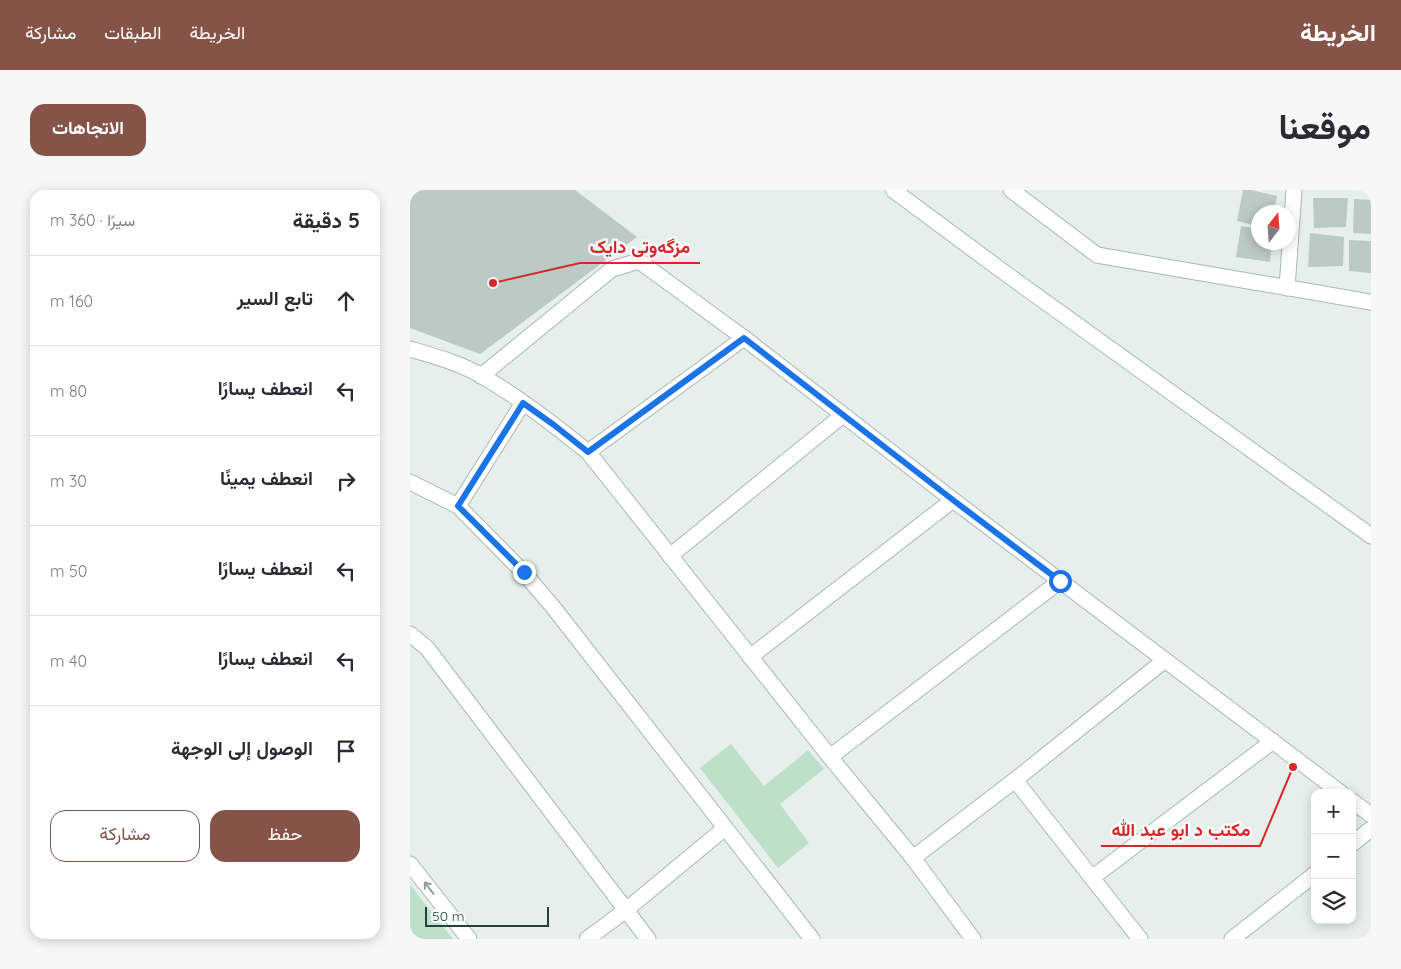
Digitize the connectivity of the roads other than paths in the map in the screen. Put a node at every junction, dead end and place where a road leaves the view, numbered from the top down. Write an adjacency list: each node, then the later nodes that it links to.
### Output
1 (893, 190): 15 (street)
2 (1010, 190): 4 (street)
3 (1294, 190): 4 (street)
4 (1287, 288): 5 (street)
5 (1371, 302)
6 (744, 338): 8 (street); 10 (street); 11 (street)
7 (410, 349): 8 (street)
8 (481, 376): 9 (street)
9 (523, 403): 11 (street); 14 (street)
10 (843, 415): 13 (street); 16 (street)
11 (588, 452): 16 (street)
12 (410, 482): 14 (street)
13 (953, 500): 17 (street); 19 (street)
14 (458, 506): 27 (street)
15 (1371, 536)
16 (670, 556): 19 (street)
17 (1060, 581): 20 (street); 22 (street)
18 (410, 634): 34 (street)
19 (750, 657): 22 (street)
20 (1165, 660): 21 (street); 23 (street)
21 (1273, 741): 24 (street); 33 (street)
22 (830, 757): 30 (street)
23 (1015, 780): 30 (street); 33 (street)
24 (1336, 789)
25 (1356, 804): 26 (street)
26 (1371, 815)
27 (725, 828): 34 (street); 38 (street)
28 (1371, 829): 29 (street)
29 (1356, 841)
30 (913, 858): 39 (street)
31 (410, 864): 35 (street, one-way to 31)
32 (1311, 877): 41 (street)
33 (1093, 878): 40 (street)
34 (626, 910): 36 (street); 37 (street)
35 (469, 939)
36 (587, 939)
37 (648, 939)
38 (812, 939)
39 (973, 939)
40 (1140, 939)
41 (1232, 939)

